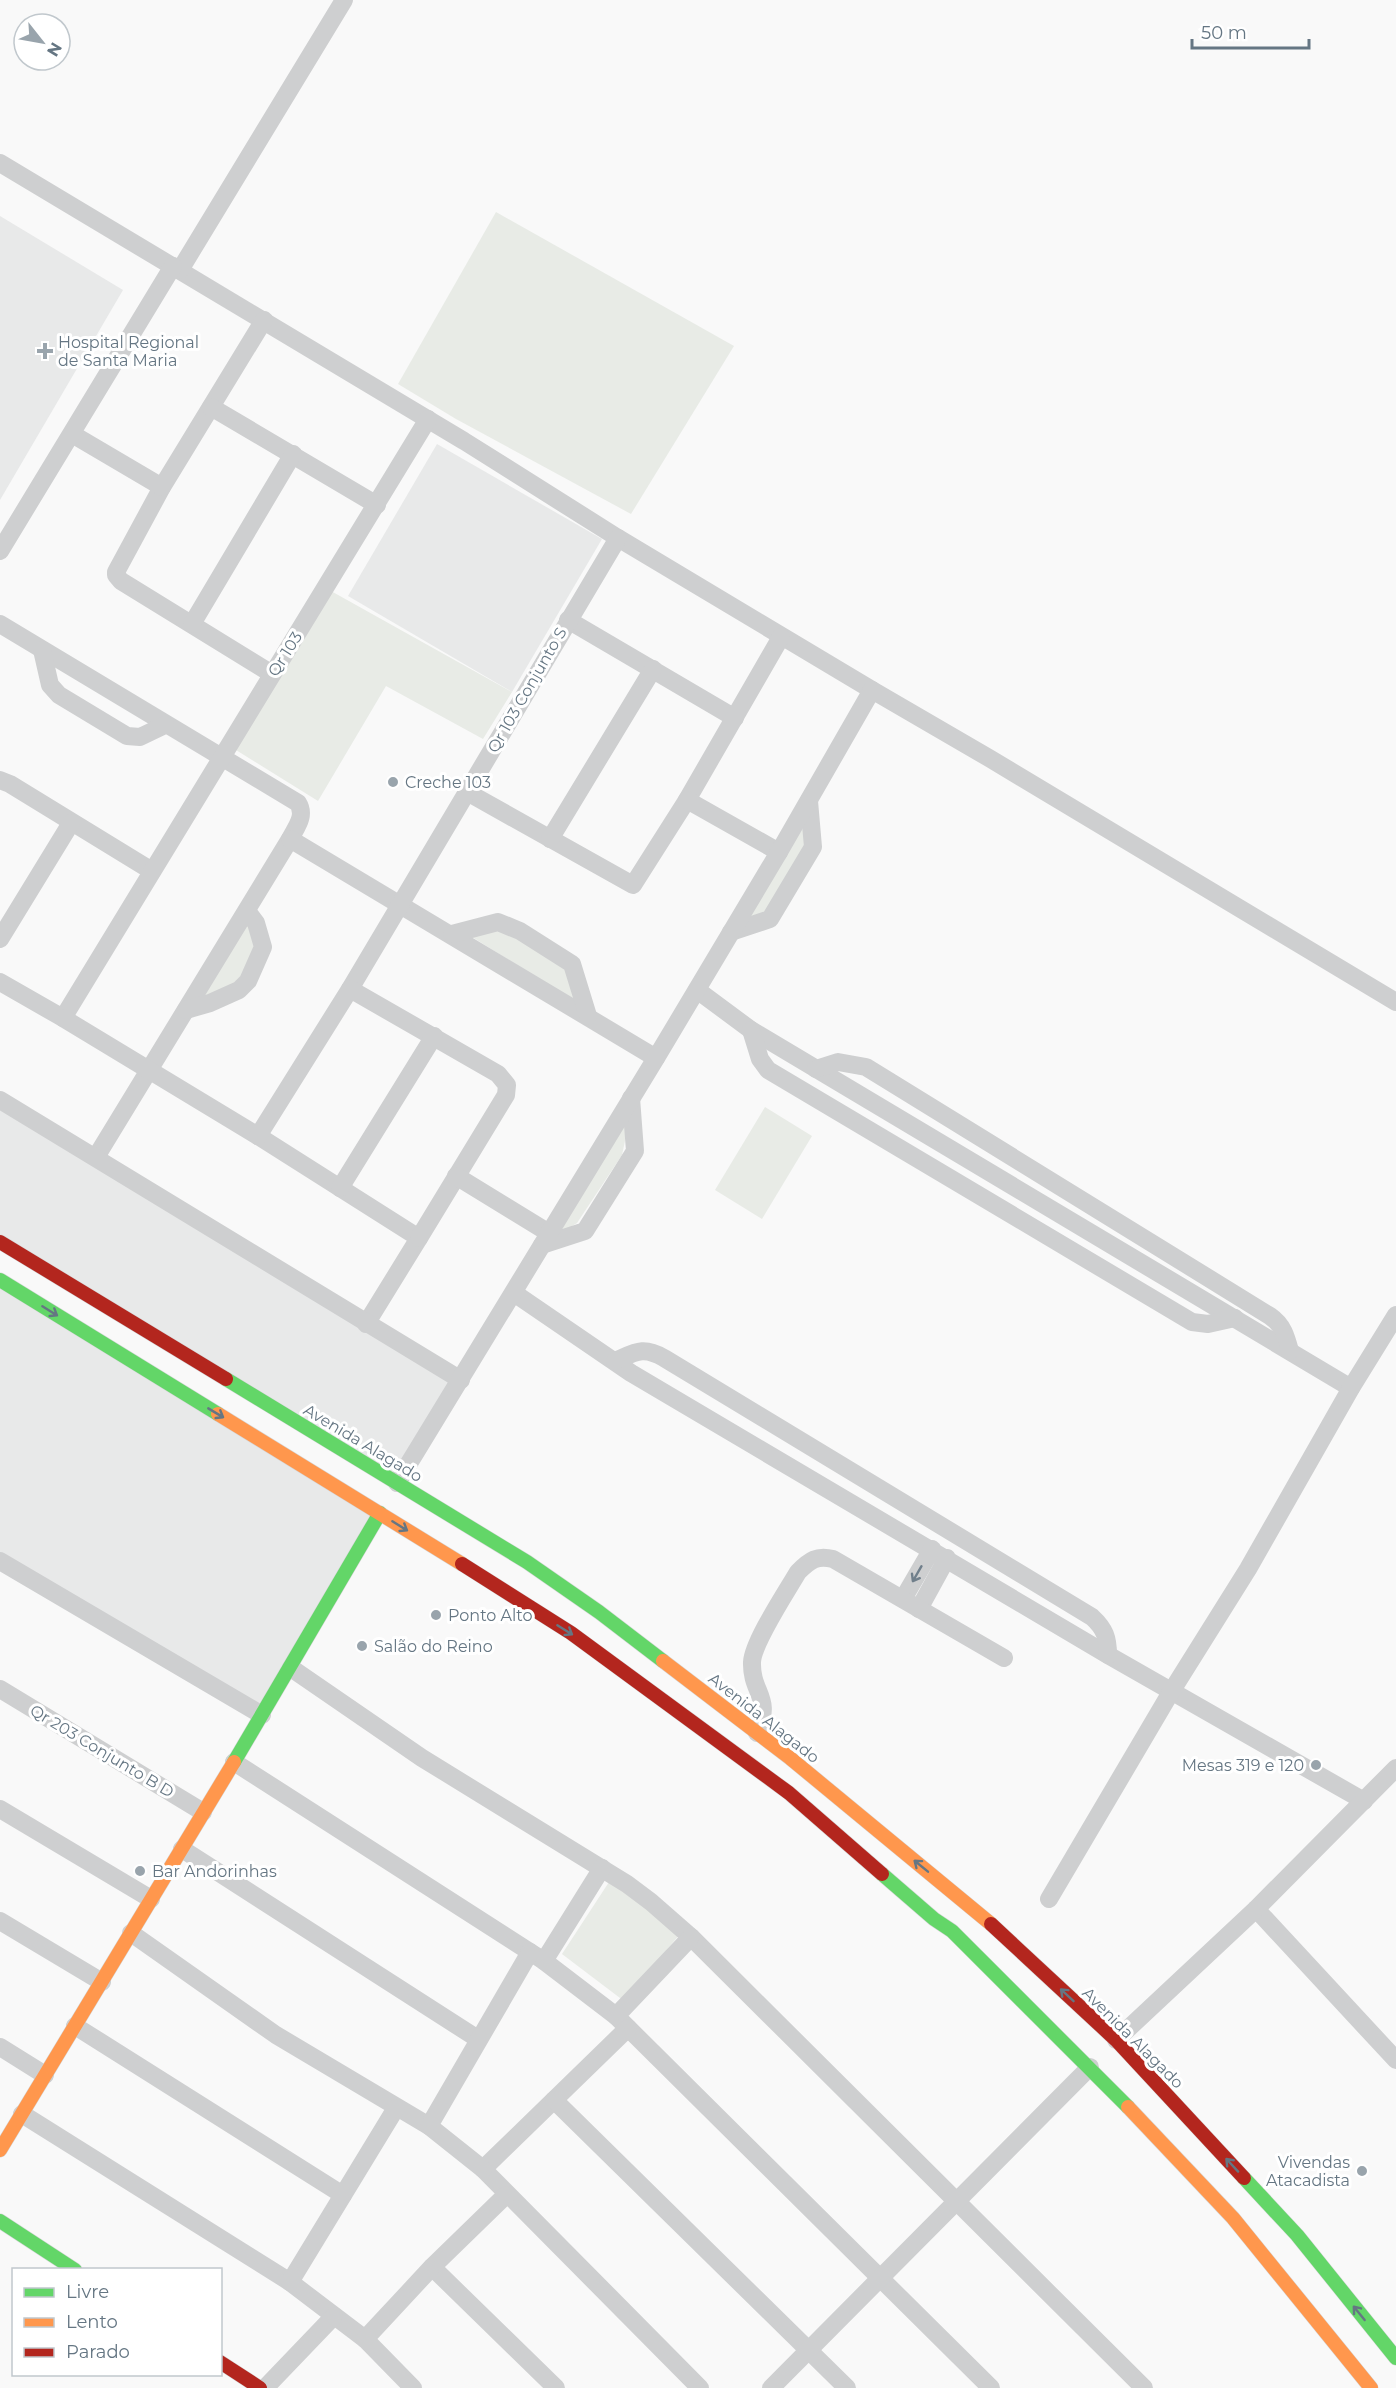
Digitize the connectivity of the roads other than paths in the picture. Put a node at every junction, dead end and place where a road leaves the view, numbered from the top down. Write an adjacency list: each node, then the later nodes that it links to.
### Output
1 (344, 0): 3 (street)
2 (0, 163): 3 (street)
3 (177, 268): 4 (street); 7 (street)
4 (264, 320): 5 (street); 6 (street)
5 (211, 407): 8 (street); 9 (street)
6 (428, 419): 10 (street, Qr 103); 11 (street)
7 (72, 434): 9 (street); 12 (street)
8 (293, 454): 10 (street); 15 (street)
9 (162, 487): 15 (street)
10 (377, 505): 19 (street, Qr 103)
11 (618, 538): 13 (street, Qr 103 Conjunto S); 16 (street)
12 (0, 551)
13 (568, 620): 18 (street); 25 (street, Qr 103 Conjunto S)
14 (0, 624): 17 (street)
15 (192, 624): 19 (street)
16 (781, 637): 20 (street); 21 (street)
17 (42, 650): 22 (street); 22 (street)
18 (653, 669): 21 (street); 30 (street)
19 (272, 674): 23 (street, Qr 103)
20 (872, 690): 27 (street); 41 (street)
21 (735, 718): 26 (street)
22 (165, 724): 23 (street)
23 (220, 758): 29 (street); 32 (street, Qr 103)
24 (0, 780): 28 (street)
25 (467, 792): 30 (street); 33 (street, Qr 103 Conjunto S)
26 (687, 800): 30 (street); 31 (street)
27 (809, 801): 31 (street); 35 (street)
28 (70, 823): 32 (street); 37 (street)
29 (290, 839): 33 (street); 34 (street)
30 (550, 839)
31 (779, 852): 35 (street)
32 (152, 871): 44 (street, Qr 103)
33 (400, 904): 36 (street); 39 (street, Qr 103 Conjunto S)
34 (247, 911): 42 (street); 42 (street)
35 (731, 932): 40 (street)
36 (452, 934): 43 (street); 43 (street)
37 (0, 939)
38 (0, 982): 44 (street)
39 (350, 989): 46 (street); 52 (street, Qr 103 Conjunto S)
40 (697, 990): 45 (street); 47 (street)
41 (1396, 1002)
42 (186, 1010): 49 (street)
43 (588, 1016): 47 (street)
44 (63, 1018): 49 (street)
45 (751, 1030): 48 (street); 62 (street)
46 (434, 1036): 54 (street); 55 (street)
47 (656, 1058): 50 (street)
48 (816, 1069): 62 (street); 64 (street)
49 (148, 1070): 52 (street); 53 (street)
50 (632, 1098): 57 (street); 57 (street)
51 (0, 1100): 53 (street)
52 (258, 1136): 55 (street)
53 (96, 1157): 63 (street)
54 (456, 1176): 56 (street); 57 (street)
55 (340, 1188): 56 (street)
56 (419, 1238): 63 (street)
57 (545, 1239): 60 (street)
58 (0, 1242): 68 (main road, Avenida Alagado)
59 (0, 1280): 69 (main road, one-way to 69)
60 (514, 1293): 65 (street); 66 (street)
61 (1396, 1316): 67 (street)
62 (1235, 1318): 64 (street)
63 (366, 1324): 66 (street)
64 (1290, 1351): 67 (street)
65 (615, 1361): 70 (street); 74 (street)
66 (461, 1380): 68 (street)
67 (1351, 1388): 78 (street)
68 (398, 1483): 80 (main road, Avenida Alagado)
69 (380, 1513): 76 (main road); 93 (main road, one-way to 93)
70 (940, 1554): 72 (street, one-way to 72); 73 (street); 74 (street)
71 (0, 1561): 79 (street)
72 (903, 1599): 73 (street); 80 (street)
73 (919, 1609): 75 (street)
74 (1108, 1655): 78 (street)
75 (1004, 1658)
76 (291, 1668): 79 (main road); 87 (street)
77 (0, 1689): 85 (street, Qr 203 Conjunto B D)
78 (1171, 1692): 83 (street); 90 (street)
79 (262, 1715): 81 (main road)
80 (757, 1732): 88 (main road, Avenida Alagado, one-way to 80)
81 (234, 1762): 85 (main road); 98 (street)
82 (1396, 1768): 83 (street)
83 (1364, 1801): 92 (street)
84 (0, 1809): 89 (street)
85 (203, 1812): 86 (main road)
86 (182, 1849): 89 (main road); 102 (street)
87 (602, 1868): 97 (street); 98 (street)
88 (954, 1893): 91 (main road, Avenida Alagado); 93 (main road)
89 (151, 1899): 96 (main road)
90 (1049, 1899)
91 (974, 1908): 95 (main road); 103 (main road, Avenida Alagado, one-way to 91)
92 (1256, 1909): 103 (street); 105 (street)
93 (934, 1919): 95 (main road)
94 (0, 1920): 99 (street)
95 (952, 1931): 106 (main road)
96 (131, 1933): 99 (main road); 109 (street)
97 (691, 1938): 100 (street); 116 (street)
98 (537, 1957): 100 (street); 102 (street)
99 (102, 1982): 101 (main road)
100 (622, 2022): 108 (street); 120 (street)
101 (75, 2026): 107 (main road); 114 (street)
102 (478, 2039): 111 (street)
103 (1116, 2040): 125 (main road, Avenida Alagado, one-way to 103)
104 (0, 2048): 107 (street)
105 (1396, 2060)
106 (1090, 2067): 116 (street); 135 (main road)
107 (45, 2075): 110 (main road)
108 (554, 2100): 113 (street); 124 (street)
109 (396, 2108): 111 (street); 114 (street)
110 (22, 2114): 112 (main road); 121 (street)
111 (429, 2126): 113 (street)
112 (0, 2150)
113 (483, 2169): 115 (street)
114 (343, 2195): 121 (street)
115 (506, 2195): 118 (street); 130 (street)
116 (958, 2201): 120 (street); 134 (street)
117 (0, 2222): 119 (main road)
118 (432, 2267): 123 (street); 129 (street)
119 (72, 2268)
120 (882, 2278): 124 (street); 133 (street)
121 (290, 2282): 122 (street)
122 (334, 2316): 123 (street); 127 (street)
123 (365, 2339): 128 (street)
124 (808, 2351): 131 (street); 132 (street)
125 (1396, 2358)
126 (222, 2363): 127 (main road)
127 (263, 2388)
128 (413, 2388)
129 (556, 2388)
130 (700, 2388)
131 (771, 2388)
132 (846, 2388)
133 (992, 2388)
134 (1144, 2388)
135 (1371, 2388)

